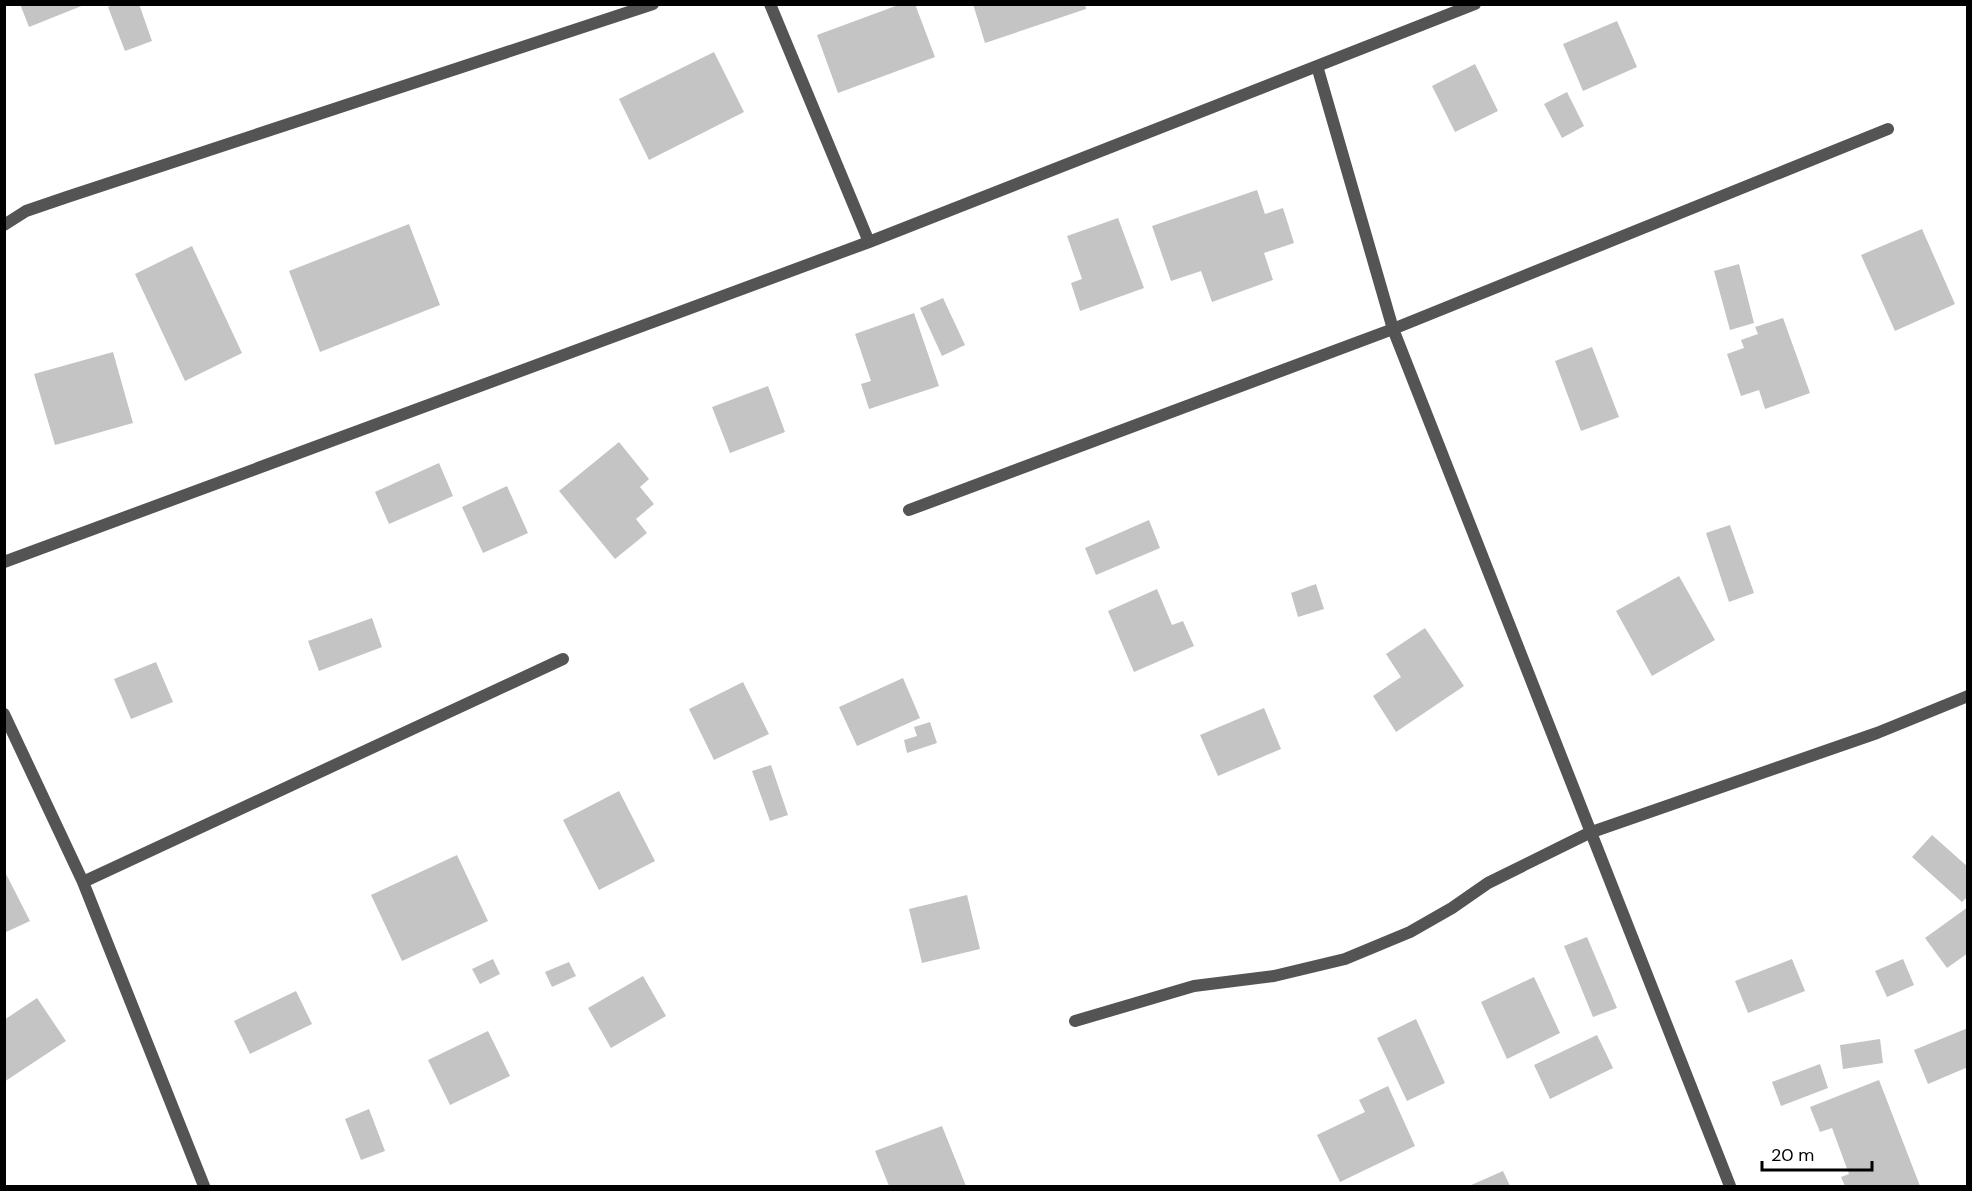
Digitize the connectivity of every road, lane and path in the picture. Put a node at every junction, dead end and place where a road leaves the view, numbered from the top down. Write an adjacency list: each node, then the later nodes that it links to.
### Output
1 (653, 4): 6 (street)
2 (770, 4): 7 (street)
3 (1475, 4): 4 (street)
4 (1317, 66): 7 (street); 8 (street)
5 (1888, 129): 8 (street)
6 (4, 225)
7 (869, 242): 10 (street)
8 (1393, 329): 9 (street); 14 (street)
9 (909, 510)
10 (4, 562)
11 (563, 659): 15 (street)
12 (1968, 696): 14 (street)
13 (4, 714): 15 (street)
14 (1589, 832): 16 (street); 18 (street)
15 (83, 882): 17 (street)
16 (1075, 1021)
17 (204, 1186)
18 (1730, 1186)

